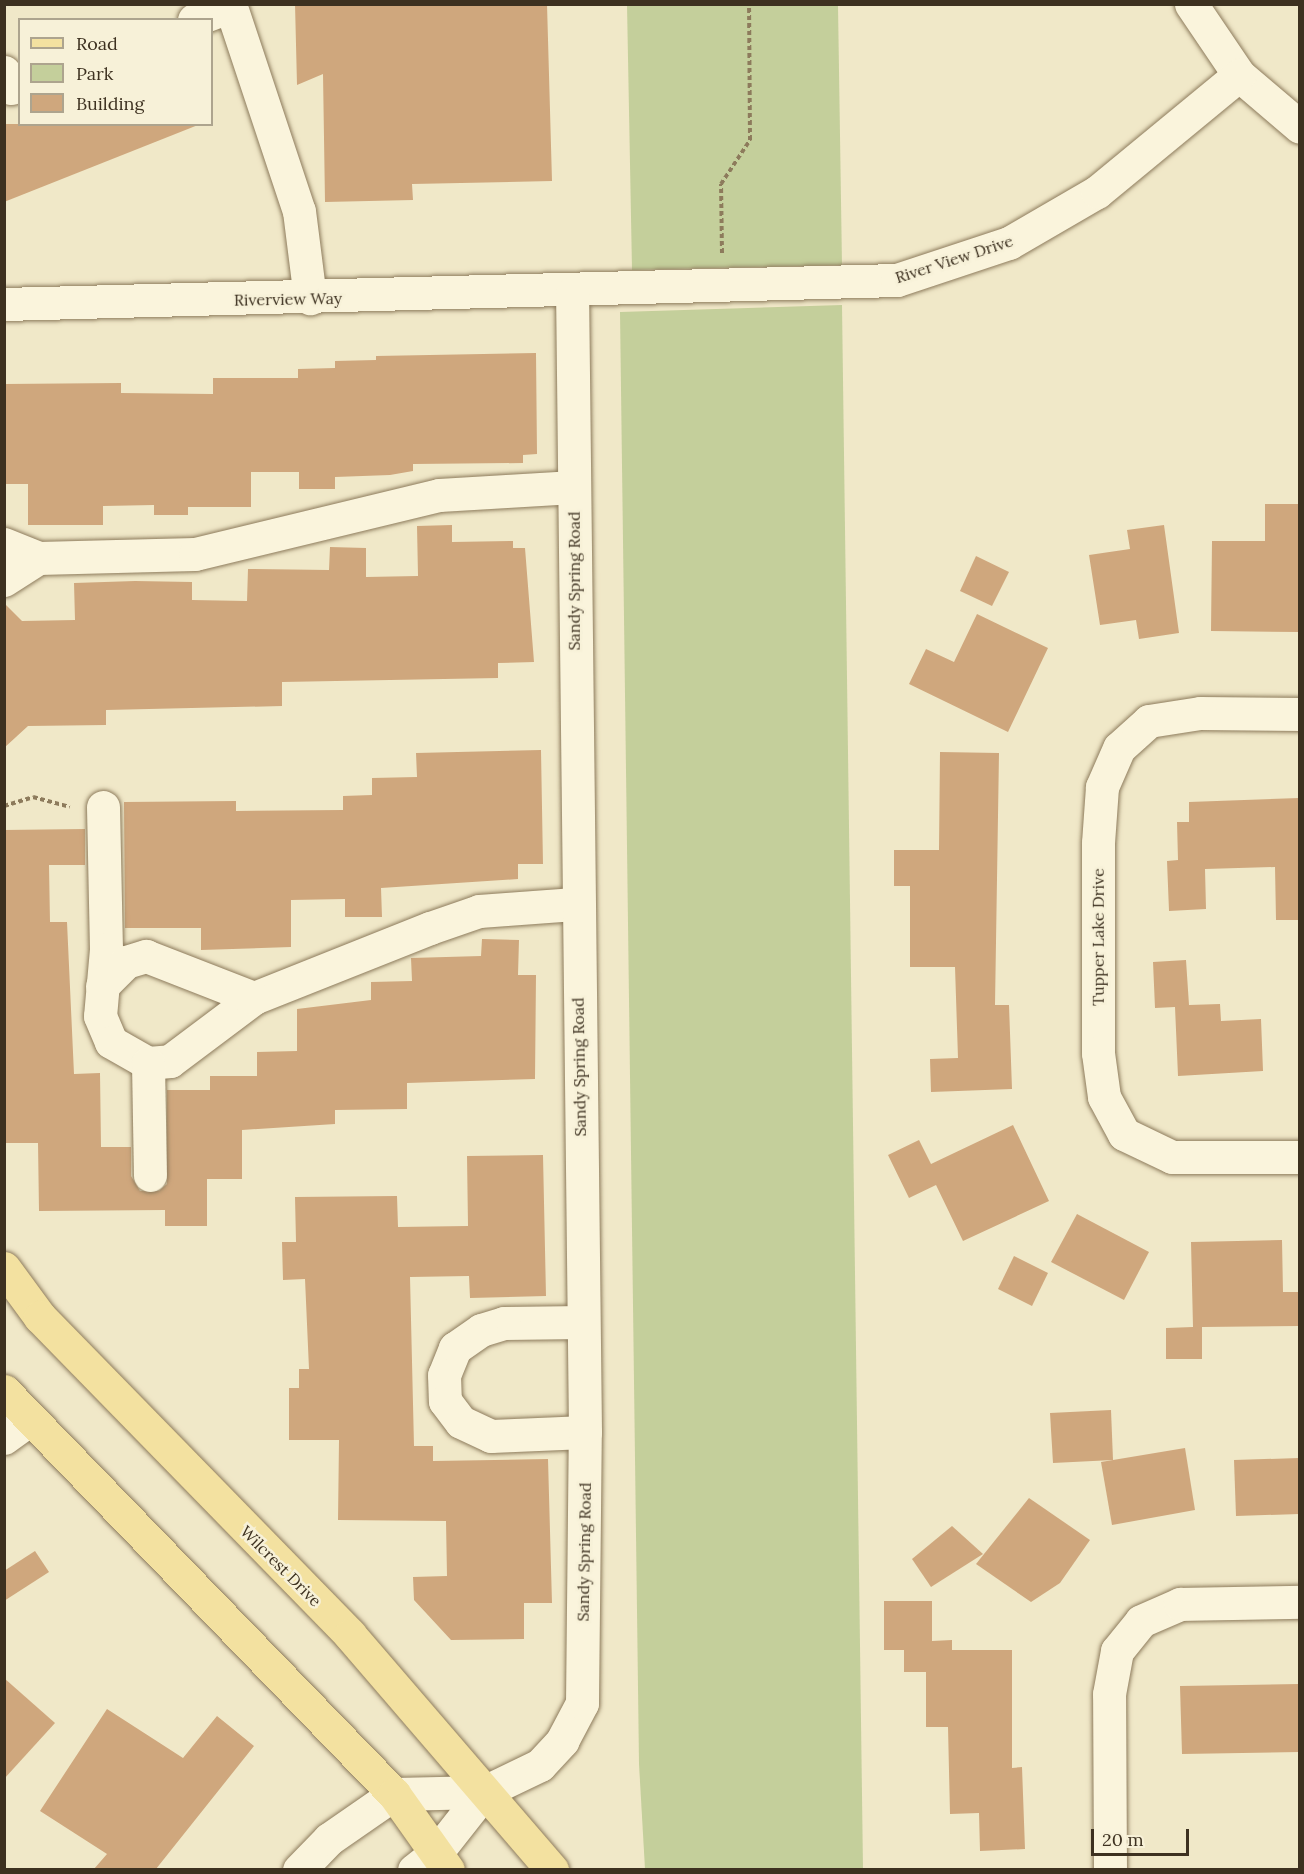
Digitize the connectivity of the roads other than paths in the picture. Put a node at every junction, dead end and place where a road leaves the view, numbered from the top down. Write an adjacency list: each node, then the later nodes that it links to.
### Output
1 (230, 5): 3 (street); 9 (street)
2 (1194, 5): 5 (street)
3 (199, 18)
4 (4, 72): 6 (street)
5 (1239, 75): 7 (street); 8 (street, River View Drive)
6 (18, 86)
7 (1299, 127)
8 (572, 293): 9 (street, Riverview Way); 11 (street, Sandy Spring Road)
9 (310, 298): 10 (street, Riverview Way)
10 (4, 304)
11 (574, 487): 13 (street); 17 (street, Sandy Spring Road)
12 (4, 544): 13 (street)
13 (38, 558): 14 (street)
14 (4, 580)
15 (1299, 714): 21 (street, Tupper Lake Drive)
16 (103, 807): 18 (street)
17 (575, 904): 19 (street); 24 (street, Sandy Spring Road)
18 (102, 987): 19 (street); 20 (street)
19 (254, 998): 20 (street)
20 (148, 1063): 22 (street)
21 (1299, 1157)
22 (150, 1175)
23 (4, 1268): 29 (main road, Wilcrest Drive)
24 (584, 1322): 27 (street, Sandy Spring Road); 27 (street)
25 (4, 1391): 26 (main road)
26 (17, 1428): 30 (main road)
27 (585, 1432): 29 (street, Sandy Spring Road)
28 (1299, 1602): 34 (street)
29 (484, 1792): 30 (street, Sandy Spring Road); 31 (street, Sandy Spring Road); 33 (main road, Wilcrest Drive)
30 (394, 1794): 31 (main road); 32 (street)
31 (432, 1864)
32 (299, 1869)
33 (552, 1869)
34 (1110, 1869)

